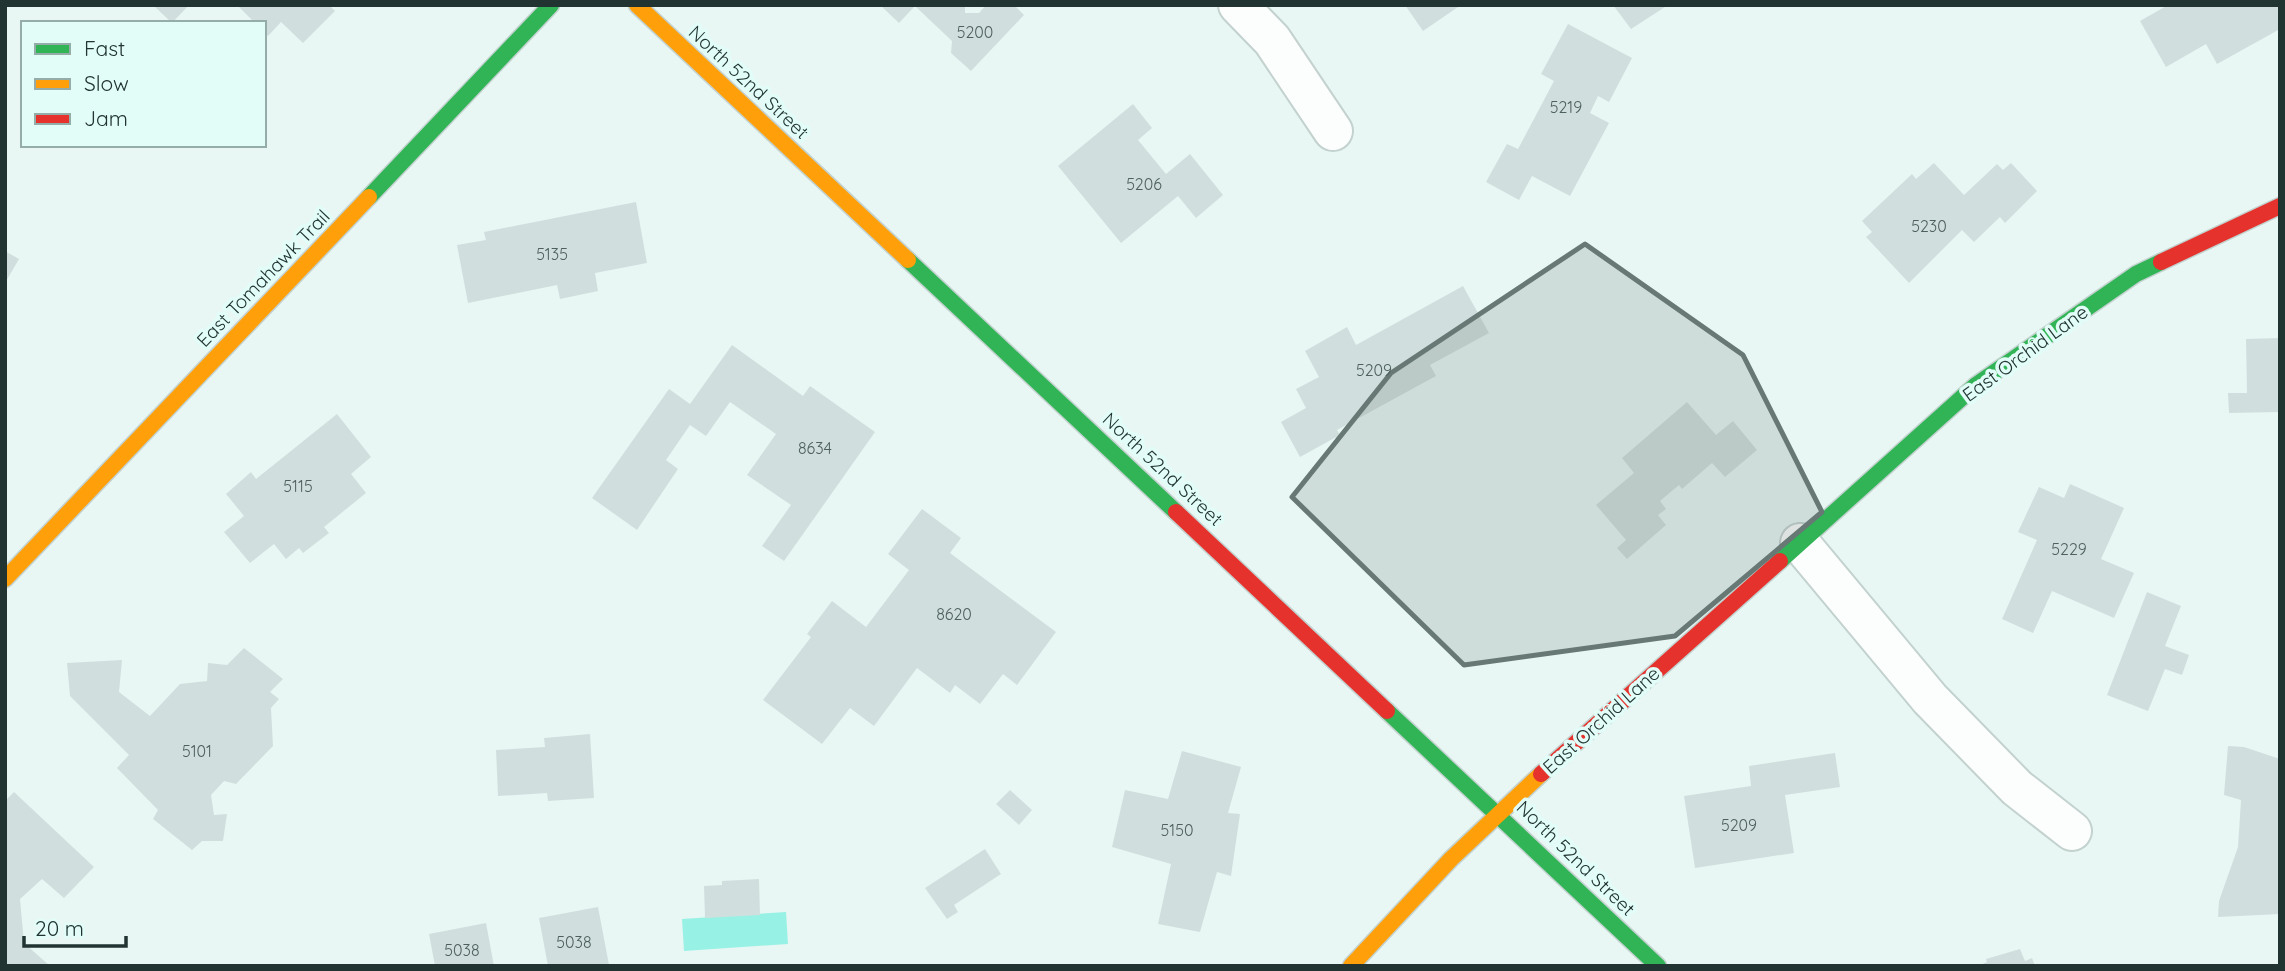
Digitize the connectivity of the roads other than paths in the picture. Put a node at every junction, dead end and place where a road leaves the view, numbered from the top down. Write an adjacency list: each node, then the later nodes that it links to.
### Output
1 (551, 5): 7 (street, East Tomahawk Trail)
2 (637, 5): 8 (street, North 52nd Street)
3 (1238, 5): 4 (street)
4 (1333, 131)
5 (2280, 206): 6 (street, East Orchid Lane)
6 (1800, 542): 8 (street, East Orchid Lane); 9 (street)
7 (5, 579)
8 (1499, 814): 10 (street, East Orchid Lane); 11 (street, North 52nd Street)
9 (2072, 831)
10 (1350, 966)
11 (1658, 966)

